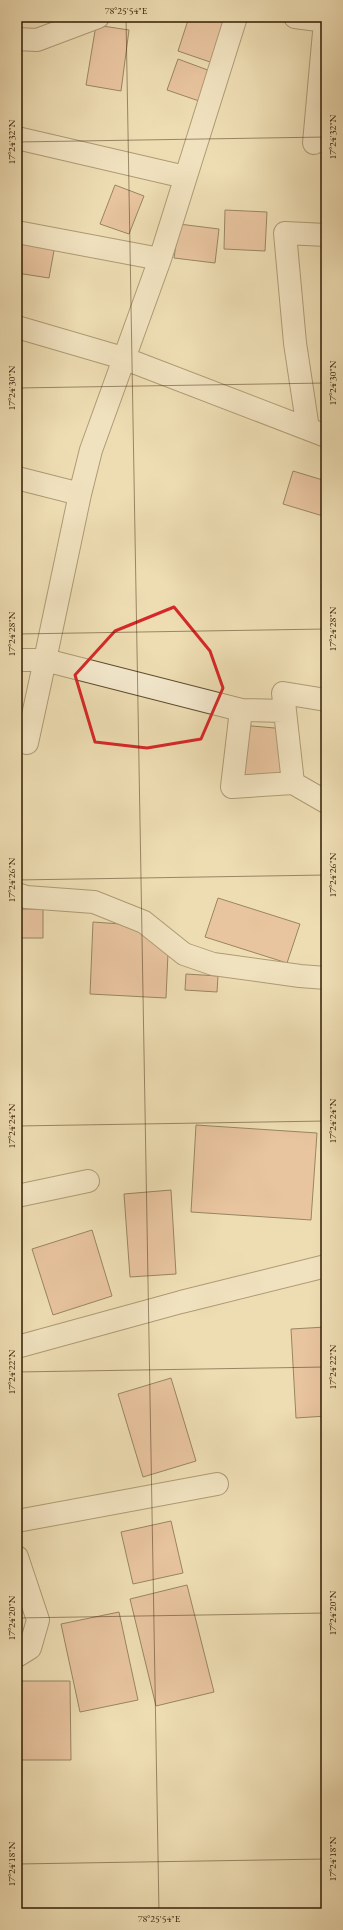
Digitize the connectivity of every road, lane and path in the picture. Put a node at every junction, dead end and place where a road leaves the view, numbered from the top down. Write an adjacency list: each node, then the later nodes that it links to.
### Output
1 (98, 17): 5 (street)
2 (236, 17): 8 (street)
3 (295, 17): 4 (street)
4 (326, 21): 7 (street)
5 (17, 40)
6 (17, 138): 8 (street)
7 (314, 143)
8 (185, 177): 11 (street)
9 (17, 232): 11 (street)
10 (326, 235): 14 (street)
11 (160, 259): 13 (street)
12 (17, 327): 13 (street)
13 (124, 358): 14 (street); 16 (street)
14 (317, 432)
15 (17, 478): 16 (street)
16 (80, 494): 18 (street)
17 (17, 660): 18 (street)
18 (45, 660): 20 (street); 22 (street)
19 (326, 700): 21 (street)
20 (241, 710): 21 (street); 23 (street)
21 (285, 711): 23 (street)
22 (27, 743)
23 (293, 783): 24 (street)
24 (326, 802)
25 (17, 894): 26 (street)
26 (326, 978)
27 (88, 1181): 28 (street)
28 (17, 1196)
29 (326, 1266): 30 (street)
30 (17, 1347)
31 (217, 1484): 32 (street)
32 (17, 1521)
33 (17, 1557): 34 (street)
34 (17, 1656)

